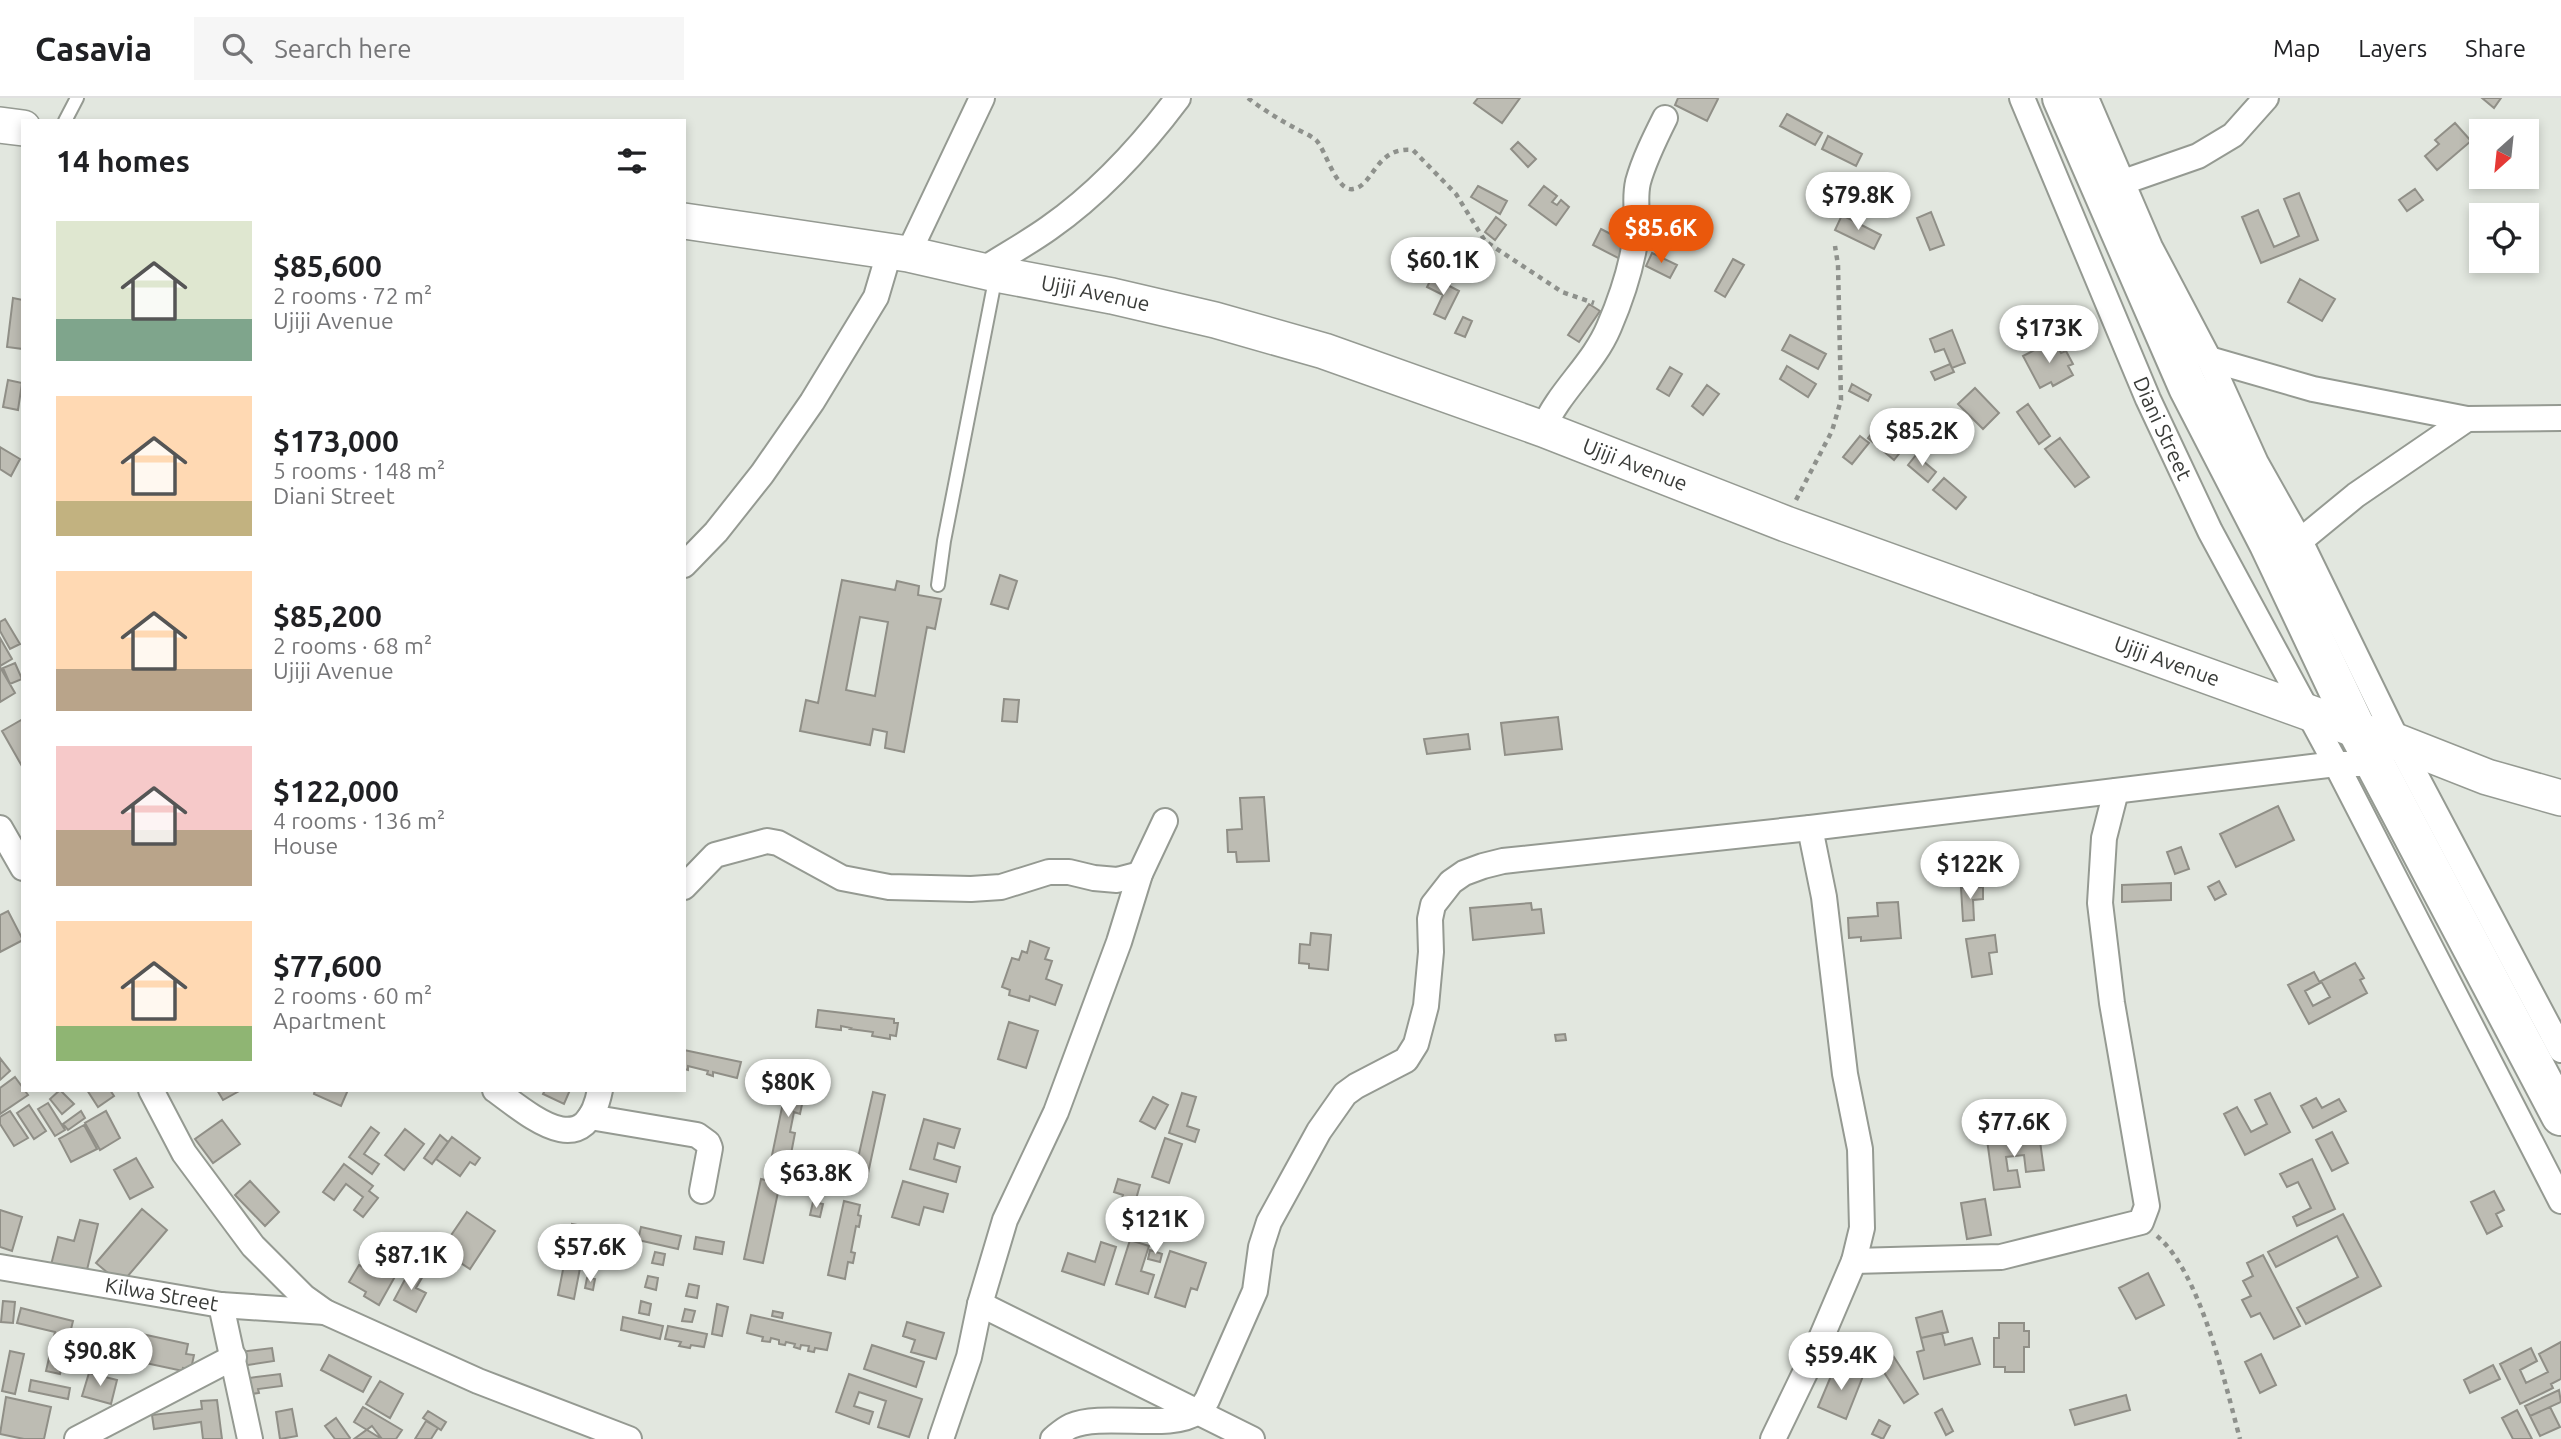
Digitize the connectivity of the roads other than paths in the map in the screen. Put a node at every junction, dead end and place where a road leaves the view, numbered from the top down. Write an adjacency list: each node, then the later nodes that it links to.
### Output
1 (77, 98): 9 (lane)
2 (982, 98): 14 (street)
3 (1178, 98): 15 (street)
4 (2022, 98): 23 (street, Diani Street)
5 (2062, 98): 12 (main road)
6 (2086, 98): 12 (street)
7 (2266, 98): 12 (street)
8 (1665, 118): 19 (street)
9 (66, 119)
10 (0, 125): 11 (main road)
11 (21, 128)
12 (2112, 186): 16 (street); 24 (main road)
13 (686, 221): 14 (main road, Ujiji Avenue)
14 (899, 254): 15 (main road, Ujiji Avenue); 21 (street)
15 (988, 273): 19 (main road, Ujiji Avenue); 22 (lane)
16 (2209, 359): 18 (street); 20 (street)
17 (2561, 418): 18 (street)
18 (2467, 419): 20 (street)
19 (1542, 429): 23 (main road, Ujiji Avenue)
20 (2300, 541): 25 (street)
21 (686, 563)
22 (938, 585)
23 (2308, 711): 24 (main road, Ujiji Avenue); 26 (street, Diani Street)
24 (2357, 730): 25 (main road)
25 (2388, 753): 26 (street); 28 (main road); 35 (main road)
26 (2336, 764): 27 (street); 43 (street, Diani Street)
27 (2116, 791): 31 (street); 44 (street)
28 (2561, 798)
29 (1165, 821): 33 (street)
30 (0, 828): 32 (street)
31 (1810, 828): 44 (street); 50 (street)
32 (21, 865)
33 (1140, 874): 34 (street); 46 (street)
34 (686, 885)
35 (2520, 1005): 36 (street); 40 (main road)
36 (2561, 1050)
37 (151, 1092): 48 (street)
38 (498, 1092): 41 (street)
39 (599, 1092): 41 (street)
40 (2561, 1116)
41 (590, 1117): 42 (street)
42 (702, 1191)
43 (2561, 1200)
44 (1854, 1261): 57 (street)
45 (0, 1267): 47 (street, Kilwa Street)
46 (980, 1304): 50 (street); 54 (street)
47 (221, 1305): 48 (street, Kilwa Street); 49 (street)
48 (325, 1312): 53 (street)
49 (234, 1357): 51 (street); 52 (street)
50 (1198, 1411): 55 (street); 56 (street)
51 (77, 1439)
52 (250, 1439)
53 (629, 1439)
54 (941, 1439)
55 (1053, 1439)
56 (1252, 1439)
57 (1773, 1439)

